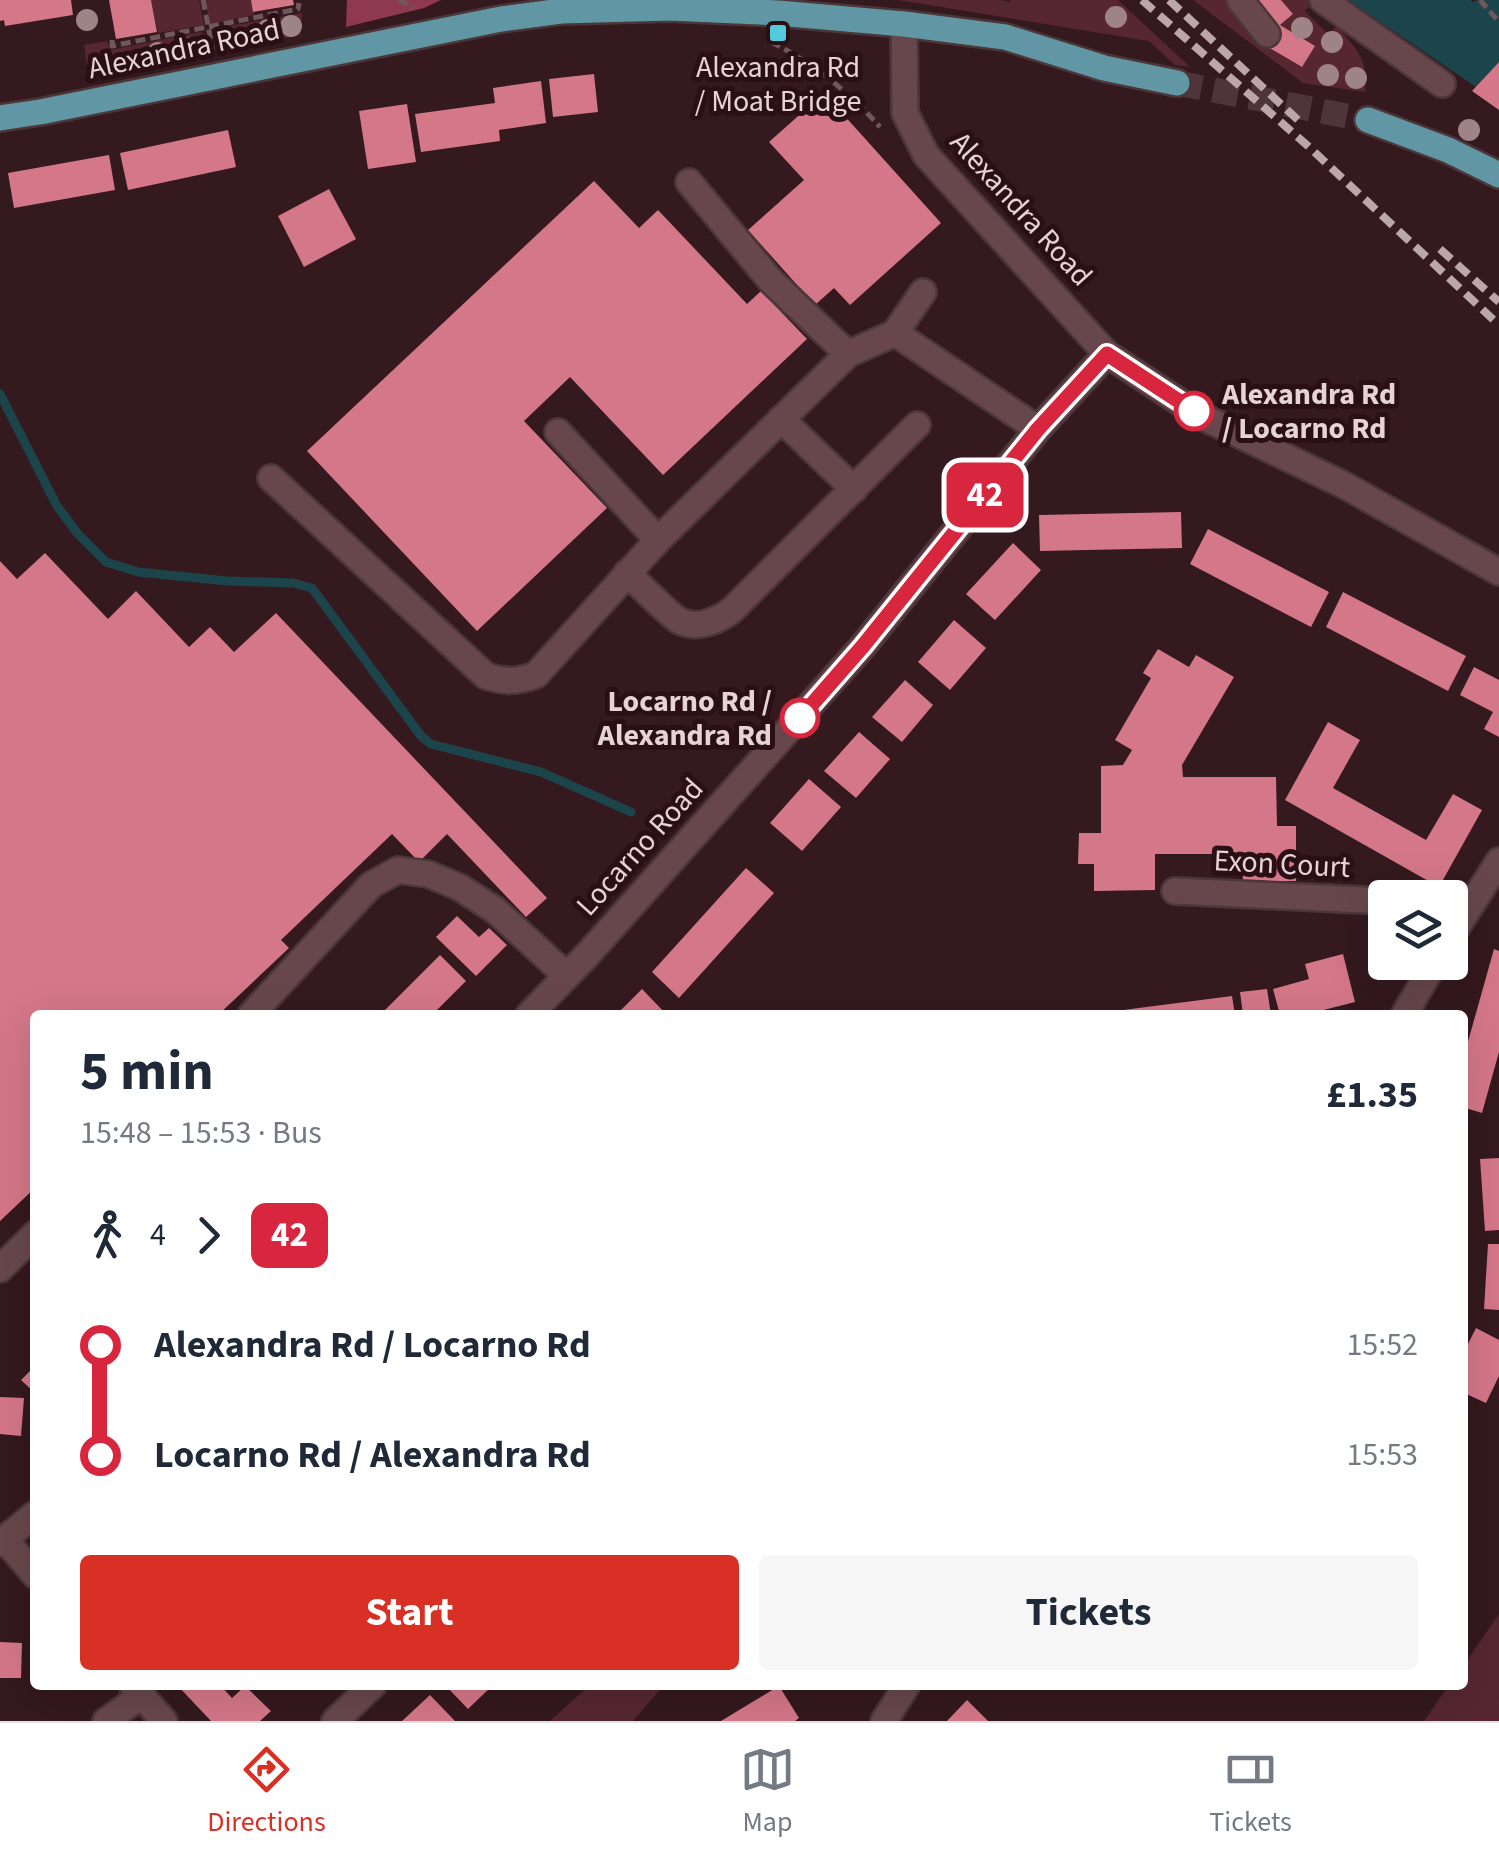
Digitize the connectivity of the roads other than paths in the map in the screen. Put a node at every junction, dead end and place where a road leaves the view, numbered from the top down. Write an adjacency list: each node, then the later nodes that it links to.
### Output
1 (1240, 0): 5 (street)
2 (1323, 0): 7 (street)
3 (502, 10): 4 (main road, Alexandra Road); 8 (main road, Alexandra Road)
4 (904, 24): 6 (main road); 15 (street, Alexandra Road)
5 (1267, 34)
6 (1177, 83)
7 (1442, 84)
8 (0, 118)
9 (1368, 120): 10 (main road)
10 (1499, 176)
11 (689, 182): 14 (street)
12 (923, 292): 13 (street)
13 (895, 333): 14 (street); 18 (street)
14 (848, 354): 16 (street)
15 (1107, 354): 18 (street, Locarno Road); 24 (street, Alexandra Road)
16 (781, 420): 21 (street); 22 (street)
17 (917, 425): 21 (street)
18 (1038, 429): 29 (street, Locarno Road)
19 (558, 432): 22 (street)
20 (271, 478): 23 (street)
21 (854, 489): 23 (street)
22 (658, 540): 23 (street)
23 (627, 572)
24 (1499, 572)
25 (1499, 861): 27 (street)
26 (1175, 891): 28 (street, Exon Court)
27 (1468, 896)
28 (1368, 901)
29 (567, 976): 31 (street); 32 (street, Locarno Road)
30 (1425, 980): 33 (street)
31 (256, 1010)
32 (534, 1010)
33 (1407, 1010)
34 (30, 1239): 35 (street)
35 (0, 1269)
36 (30, 1518): 37 (street)
37 (2, 1541): 38 (street)
38 (30, 1569)
39 (137, 1690): 42 (street); 43 (street)
40 (367, 1690): 44 (street)
41 (905, 1690): 45 (street)
42 (106, 1721)
43 (164, 1721)
44 (336, 1721)
45 (884, 1721)

